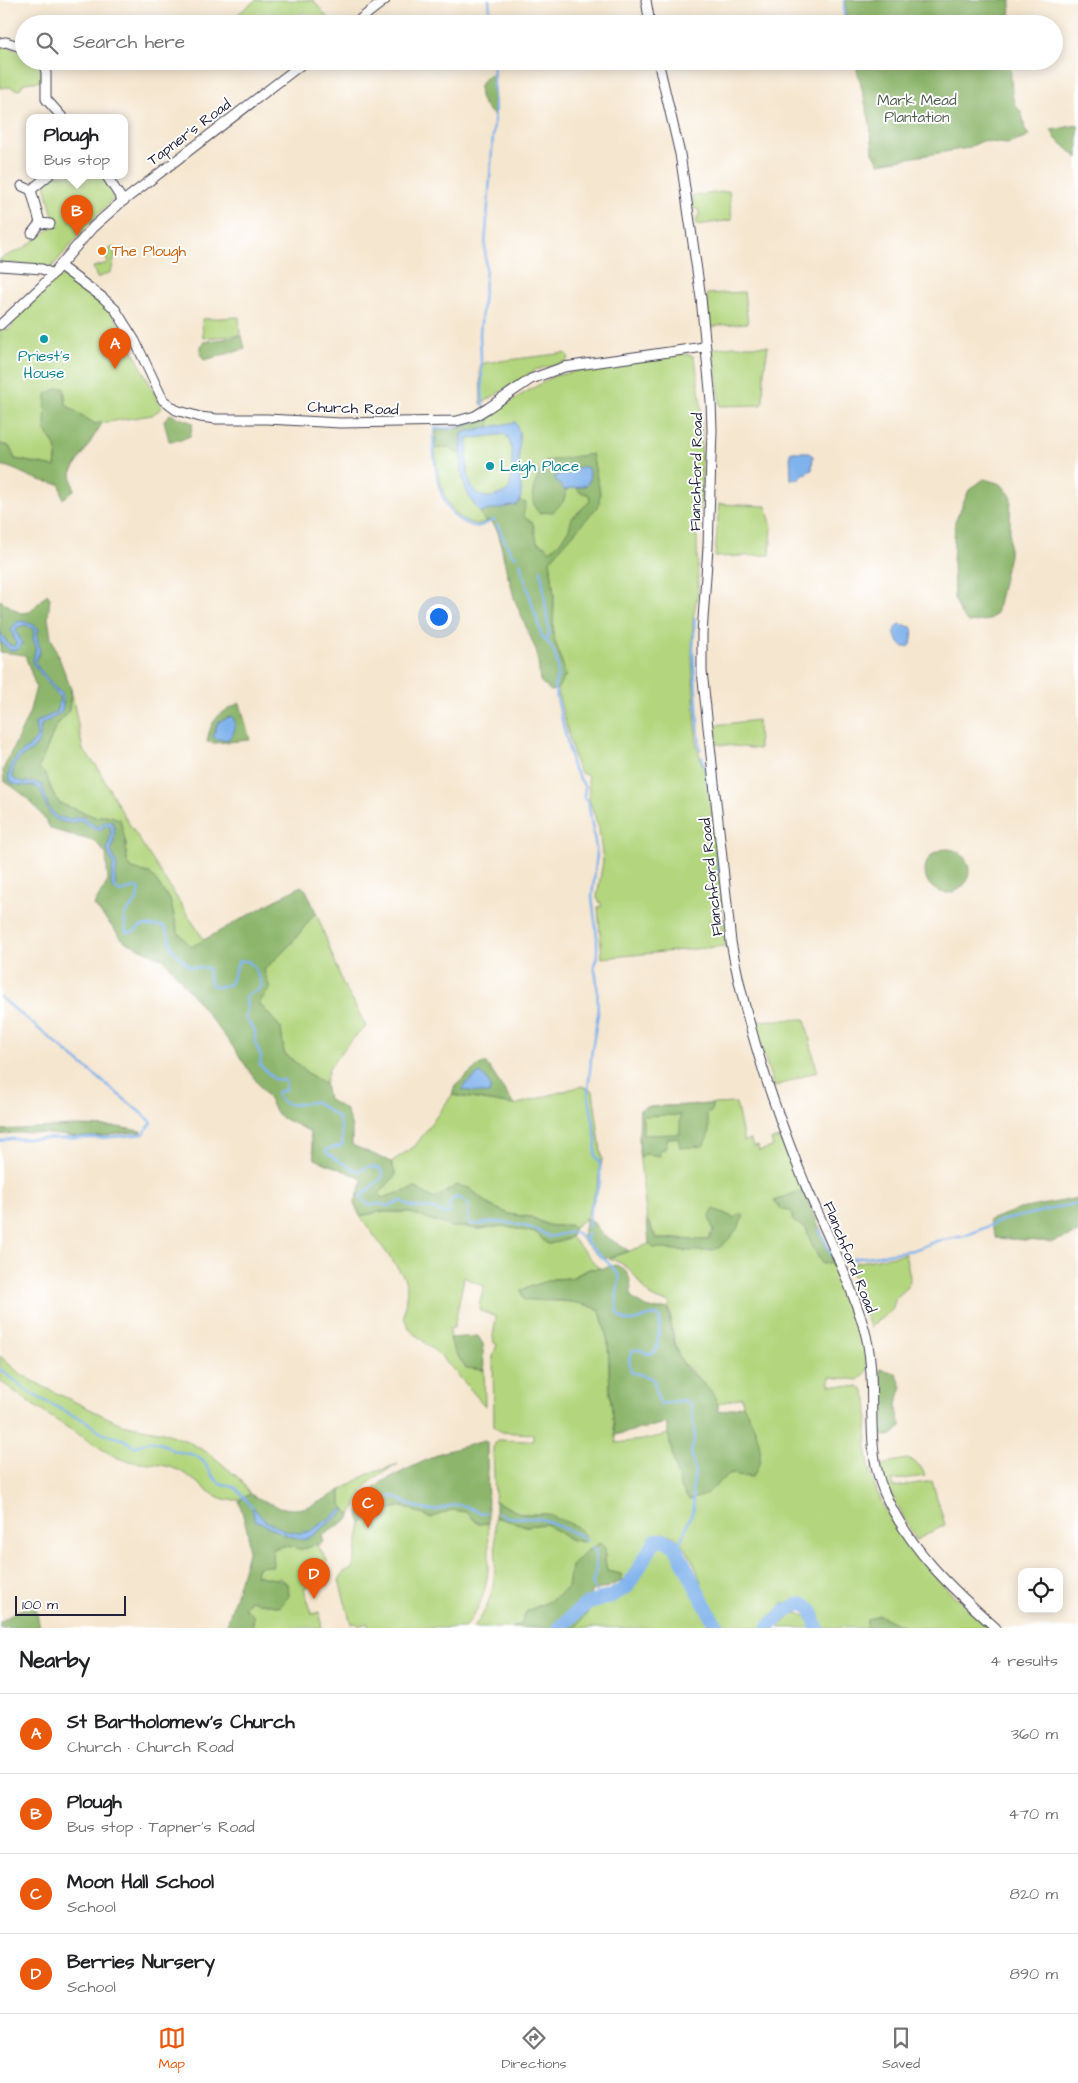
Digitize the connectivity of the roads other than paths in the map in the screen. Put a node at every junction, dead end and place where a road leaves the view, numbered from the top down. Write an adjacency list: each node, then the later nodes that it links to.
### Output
1 (385, 0): 3 (street)
2 (646, 0): 4 (street)
3 (366, 15)
4 (648, 15)
5 (0, 43): 6 (street)
6 (15, 45)
7 (46, 70): 10 (street)
8 (294, 70): 13 (street, Tapner's Road)
9 (660, 70): 21 (street, Flanchford Road)
10 (59, 114)
11 (42, 179): 14 (street)
12 (109, 179): 13 (street)
13 (123, 201): 18 (street, Tapner's Road)
14 (40, 223): 15 (street); 16 (street)
15 (50, 224)
16 (32, 233)
17 (0, 266): 19 (street)
18 (60, 266): 19 (street, Tapner's Road); 21 (street, Church Road)
19 (53, 274): 20 (street, Tapner's Road)
20 (0, 325)
21 (704, 347): 22 (street, Flanchford Road)
22 (996, 1628)

